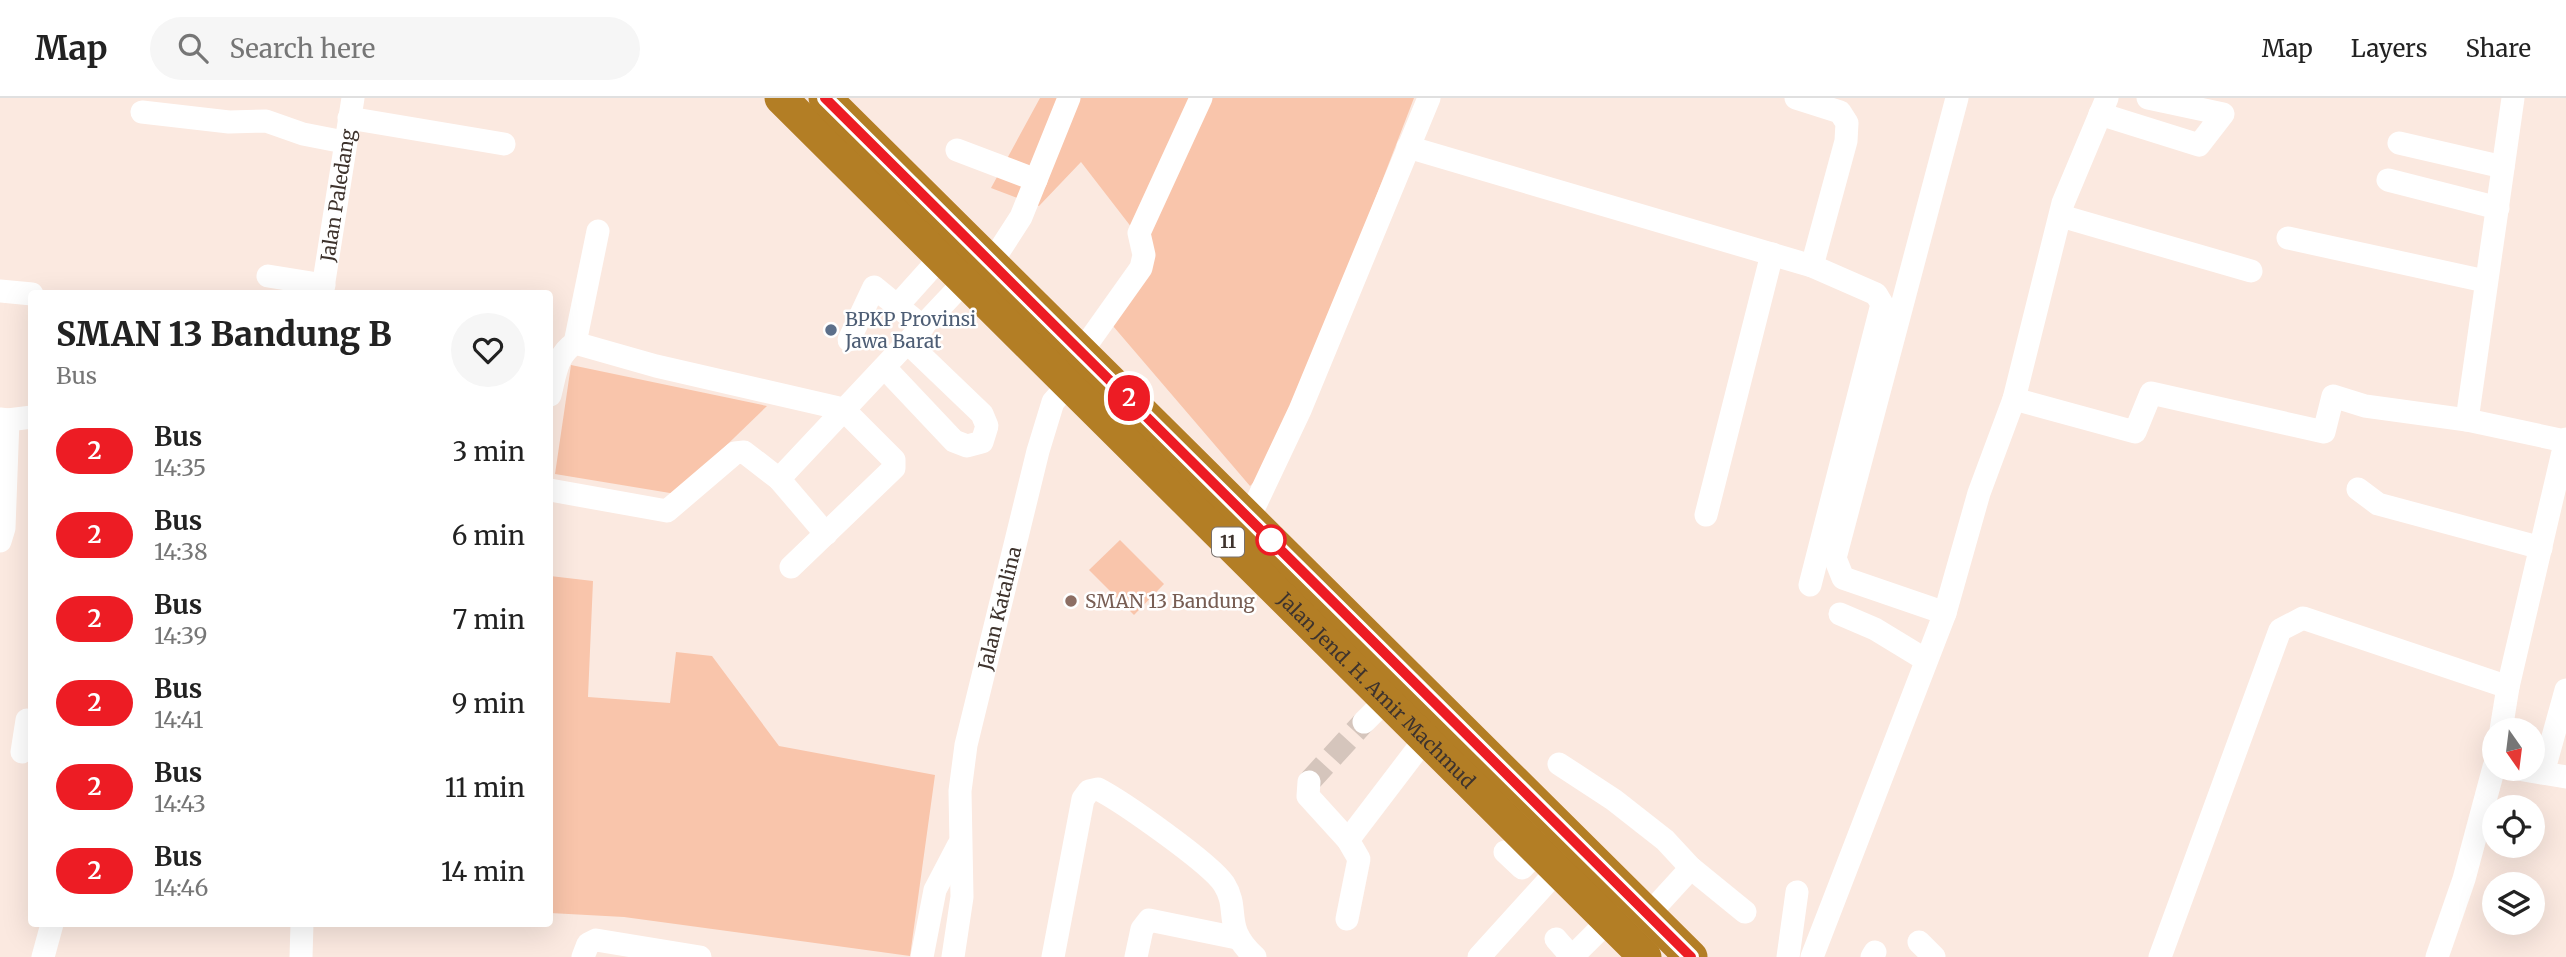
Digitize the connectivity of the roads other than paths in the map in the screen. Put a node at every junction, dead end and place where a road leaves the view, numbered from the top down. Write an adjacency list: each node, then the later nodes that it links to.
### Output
1 (782, 98): 26 (highway, Jalan Jend. H. Amir Machmud / 11)
2 (825, 98): 27 (highway, Jalan Jend. H. Amir Machmud / 11)
3 (1069, 98): 19 (street)
4 (1201, 98): 40 (street)
5 (1429, 98): 16 (street)
6 (1796, 98): 28 (street)
7 (1957, 98): 61 (street)
8 (2148, 98): 10 (street)
9 (2513, 98): 18 (street)
10 (2103, 106): 22 (street)
11 (351, 108): 13 (street, Jalan Paledang); 15 (street)
12 (142, 112): 13 (street)
13 (344, 142): 33 (street, Jalan Paledang)
14 (2399, 143): 18 (street)
15 (503, 144)
16 (1408, 147): 25 (street); 55 (street)
17 (957, 150): 19 (street)
18 (2503, 167): 21 (street)
19 (1036, 180): 27 (street)
20 (2388, 180): 21 (street)
21 (2498, 208): 32 (street)
22 (2061, 216): 29 (street); 44 (street)
23 (598, 231): 39 (street)
24 (2288, 238): 32 (street)
25 (1772, 254): 28 (street); 54 (street)
26 (941, 257): 31 (highway, Jalan Jend. H. Amir Machmud / 11); 36 (street)
27 (992, 262): 40 (highway, Jalan Jend. H. Amir Machmud / 11)
28 (1812, 266): 60 (street)
29 (2251, 271)
30 (268, 276): 33 (street)
31 (965, 281): 37 (street); 43 (highway, Jalan Jend. H. Amir Machmud / 11)
32 (2485, 281): 48 (street)
33 (323, 290)
34 (0, 291): 35 (street)
35 (28, 294)
36 (897, 306): 37 (street); 38 (street)
37 (916, 336): 41 (street); 41 (street)
38 (849, 340)
39 (575, 343): 42 (street); 45 (street)
40 (1082, 351): 55 (highway, Jalan Jend. H. Amir Machmud / 11)
41 (884, 368): 45 (street)
42 (553, 384)
43 (1069, 384): 67 (highway, Jalan Jend. H. Amir Machmud / 11); 80 (street, Jalan Katalina)
44 (2014, 399): 48 (street); 61 (street)
45 (843, 409): 50 (street); 56 (street)
46 (28, 418): 47 (street)
47 (4, 419): 51 (street)
48 (2467, 420): 49 (street)
49 (2566, 440): 58 (street)
50 (779, 479): 53 (street); 56 (street)
51 (3, 481): 57 (street)
52 (2358, 489): 58 (street)
53 (553, 491)
54 (1706, 515)
55 (1249, 518): 64 (highway, Jalan Jend. H. Amir Machmud / 11)
56 (826, 534): 59 (street)
57 (0, 541)
58 (2542, 543): 65 (street)
59 (791, 567)
60 (1810, 585)
61 (1945, 613): 63 (street)
62 (1840, 614): 63 (street)
63 (1926, 660): 106 (street)
64 (1408, 676): 67 (highway); 68 (highway, Jalan Jend. H. Amir Machmud / 11)
65 (2508, 687): 69 (street); 107 (street)
66 (2566, 690): 74 (street)
67 (1375, 711): 71 (highway, Jalan Jend. H. Amir Machmud / 11)
68 (1448, 716): 71 (highway); 86 (highway, Jalan Jend. H. Amir Machmud / 11)
69 (2503, 718)
70 (27, 720): 72 (street)
71 (1425, 739): 79 (street); 82 (highway, Jalan Jend. H. Amir Machmud / 11)
72 (18, 751)
73 (1559, 764): 83 (street)
74 (2545, 766)
75 (2545, 773): 76 (street)
76 (2566, 777)
77 (2490, 781): 108 (street)
78 (1308, 782): 79 (street)
79 (1348, 840): 87 (street)
80 (960, 843): 97 (street, Jalan Katalina); 98 (street, Jalan Katalina)
81 (1505, 852): 82 (street)
82 (1548, 861): 88 (highway, Jalan Jend. H. Amir Machmud / 11); 102 (street)
83 (1691, 868): 85 (street); 86 (street)
84 (1797, 892): 105 (street)
85 (1745, 912)
86 (1648, 915): 104 (highway, Jalan Jend. H. Amir Machmud / 11)
87 (1347, 919)
88 (1608, 921): 92 (street); 103 (highway, Jalan Jend. H. Amir Machmud / 11)
89 (51, 927): 93 (street)
90 (302, 927): 94 (street)
91 (1237, 938): 99 (street); 100 (street); 101 (street)
92 (1566, 951)
93 (43, 957)
94 (300, 957)
95 (583, 957): 96 (street)
96 (701, 957)
97 (922, 957)
98 (953, 957)
99 (1053, 957)
100 (1136, 957)
101 (1255, 957)
102 (1479, 957)
103 (1644, 957)
104 (1691, 957)
105 (1788, 957)
106 (1812, 957)
107 (2160, 957)
108 (2437, 957)

